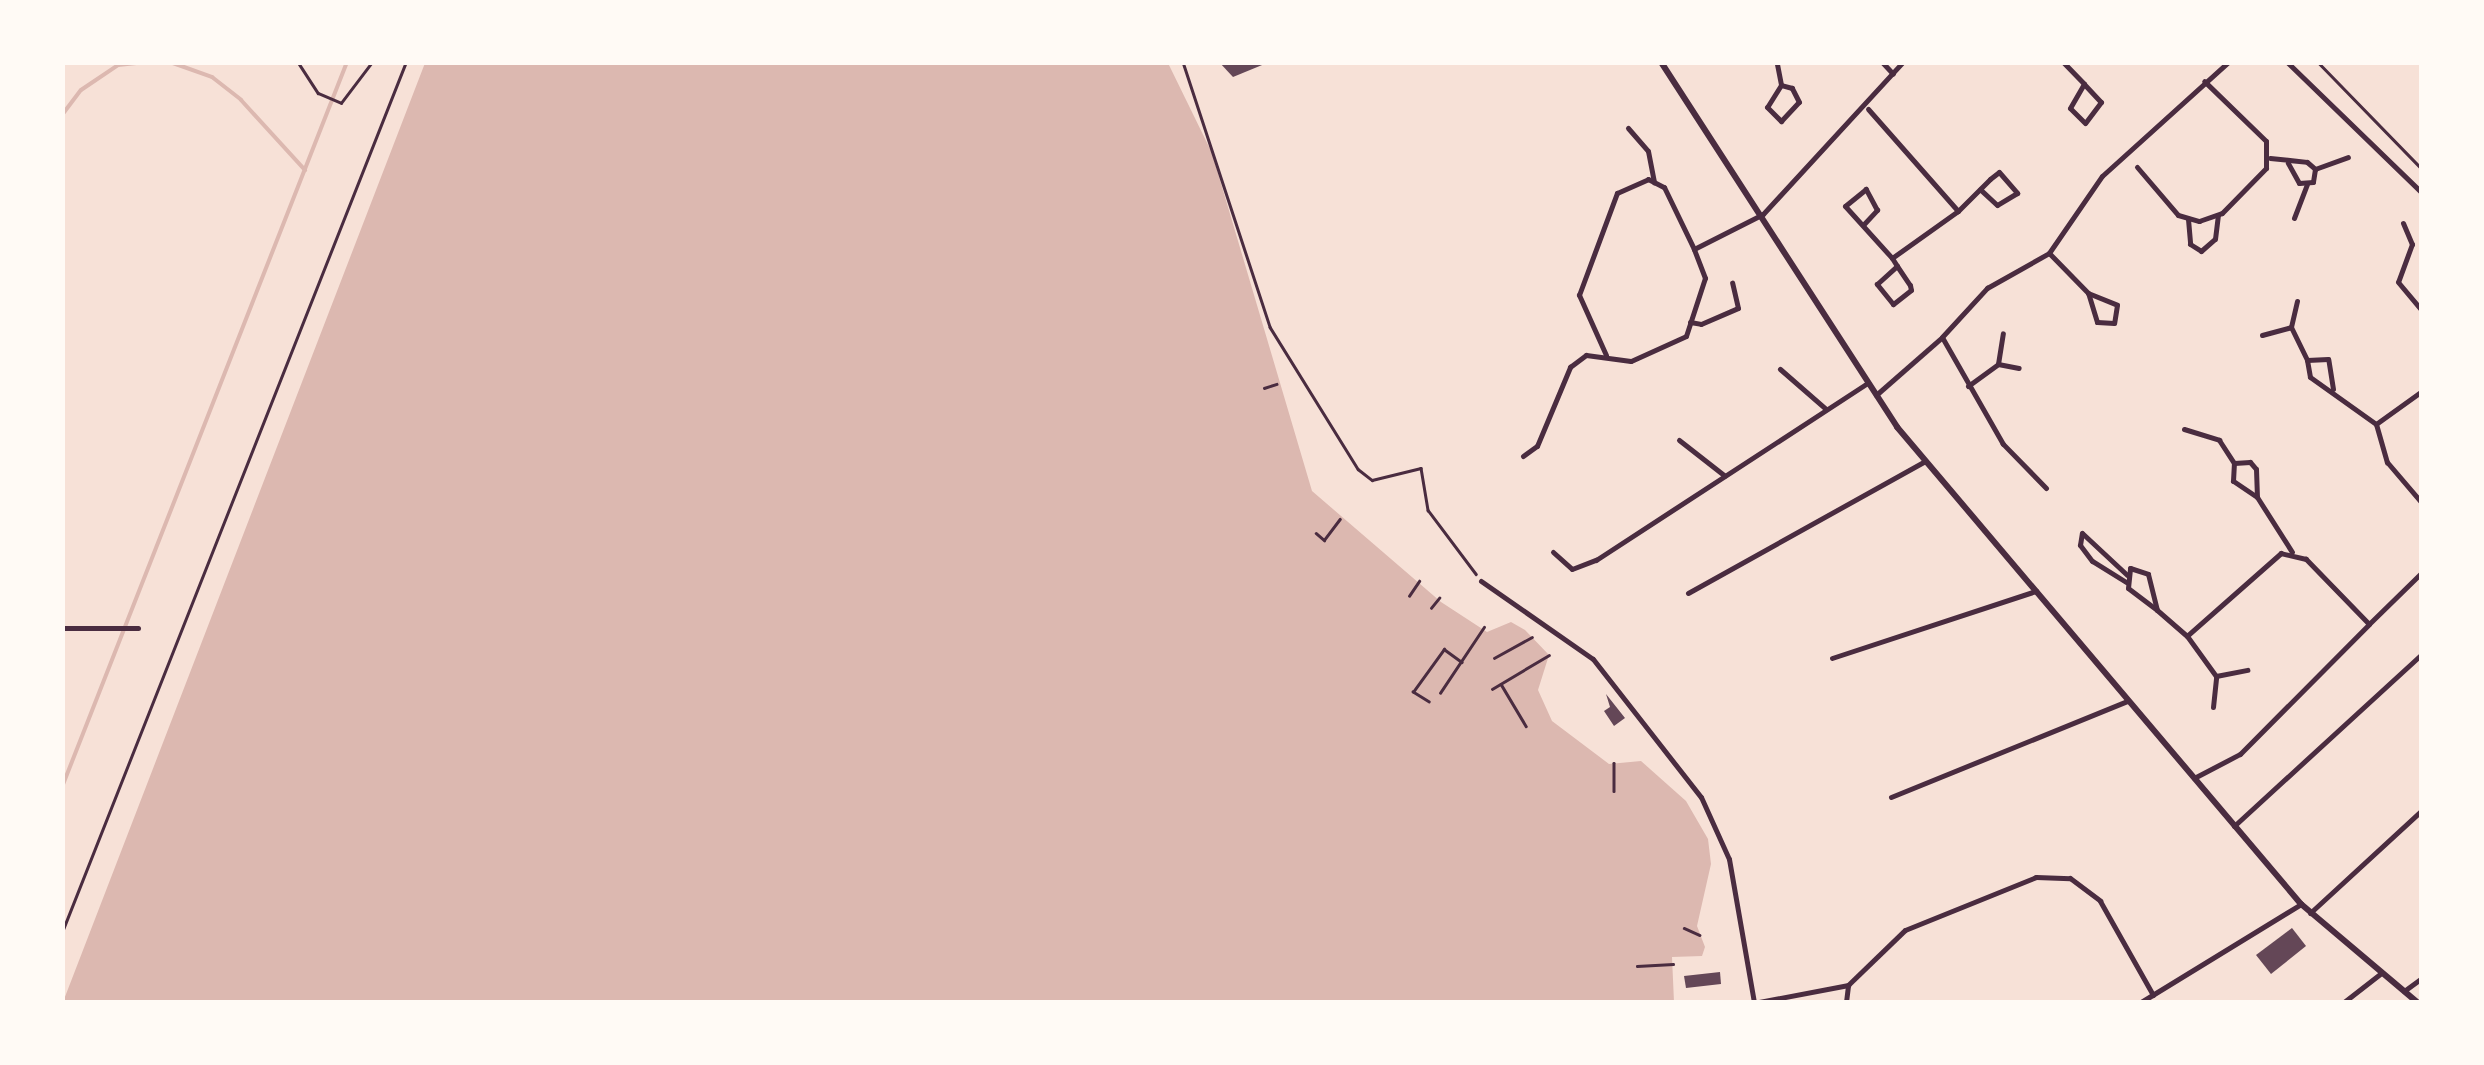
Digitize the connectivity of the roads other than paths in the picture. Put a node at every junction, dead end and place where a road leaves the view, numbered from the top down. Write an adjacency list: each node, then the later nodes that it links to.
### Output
1 (298, 62): 2 (lane)
2 (372, 62)
3 (1661, 62): 26 (street)
4 (1882, 62): 10 (street)
5 (1904, 62): 10 (street)
6 (2063, 62): 12 (street)
7 (2228, 62): 11 (street)
8 (2288, 62): 24 (street)
9 (1776, 63): 13 (street)
10 (1893, 74): 14 (street)
11 (2204, 82): 17 (street); 33 (street)
12 (2084, 84): 12 (street)
13 (1782, 85): 13 (street)
14 (1868, 108): 25 (street); 26 (street)
15 (1628, 128): 21 (street)
16 (2348, 157): 20 (street)
17 (2270, 158): 18 (street); 27 (street)
18 (2288, 163): 20 (street); 22 (street)
19 (2137, 167): 29 (street)
20 (2315, 169): 22 (street)
21 (1654, 182): 32 (street); 45 (street)
22 (2307, 184): 28 (street)
23 (1980, 189): 23 (street); 25 (street)
24 (2422, 192)
25 (1958, 212): 34 (street)
26 (1762, 214): 32 (street); 50 (street)
27 (2218, 215): 29 (street); 29 (street)
28 (2294, 218)
29 (2188, 220)
30 (2402, 224): 39 (street)
31 (1863, 225): 31 (street); 34 (street)
32 (1694, 249): 40 (street)
33 (2049, 252): 37 (street); 44 (street)
34 (1892, 258): 35 (street)
35 (1898, 266): 35 (street)
36 (1732, 282): 40 (street)
37 (2088, 293): 37 (street)
38 (2297, 302): 41 (street)
39 (2422, 310)
40 (1690, 322): 45 (street)
41 (2291, 328): 43 (street); 46 (street)
42 (2003, 333): 47 (street)
43 (2262, 336)
44 (1942, 337): 51 (street); 54 (street)
45 (1606, 355): 59 (street)
46 (2307, 360): 52 (street); 52 (street)
47 (1998, 364): 48 (street); 51 (street)
48 (2019, 368)
49 (1780, 369): 55 (street)
50 (1868, 383): 54 (street); 55 (street)
51 (1968, 386): 63 (street)
52 (2333, 389): 56 (street)
53 (2422, 391): 56 (street)
54 (1876, 396): 60 (street)
55 (1826, 410): 62 (street)
56 (2376, 424): 65 (street)
57 (2184, 429): 61 (street)
58 (1679, 440): 62 (street)
59 (1524, 456)
60 (1925, 461): 71 (street); 72 (street)
61 (2234, 463): 64 (street); 64 (street)
62 (1725, 476): 66 (street)
63 (2046, 488)
64 (2256, 497): 67 (street)
65 (2422, 503)
66 (1553, 552)
67 (2292, 552): 74 (street); 77 (street)
68 (2422, 572): 74 (street)
69 (2126, 579): 69 (street); 73 (street); 73 (street)
70 (1481, 581): 95 (street)
71 (2036, 591): 79 (street); 82 (street)
72 (1688, 593)
73 (2156, 610): 77 (street)
74 (2369, 624): 84 (street)
75 (62, 628): 76 (street)
76 (138, 628)
77 (2187, 636): 81 (street)
78 (2422, 654): 87 (street)
79 (1832, 658)
80 (2247, 670): 81 (street)
81 (2216, 676): 83 (street)
82 (2128, 701): 84 (street); 85 (street)
83 (2213, 707)
84 (2194, 778): 87 (street)
85 (1892, 797)
86 (2422, 810): 89 (street)
87 (2234, 826): 88 (street)
88 (2301, 904): 89 (street); 94 (street)
89 (2310, 913): 90 (street)
90 (2380, 974): 93 (street); 98 (street)
91 (2422, 978): 93 (street)
92 (1848, 985): 94 (street); 95 (street); 96 (street)
93 (2403, 992): 99 (street)
94 (2153, 995): 97 (street)
95 (1756, 1002)
96 (1846, 1002)
97 (2141, 1002)
98 (2344, 1002)
99 (2417, 1002)

